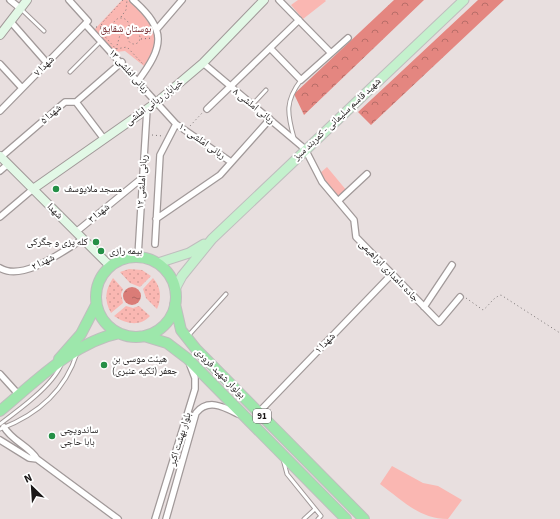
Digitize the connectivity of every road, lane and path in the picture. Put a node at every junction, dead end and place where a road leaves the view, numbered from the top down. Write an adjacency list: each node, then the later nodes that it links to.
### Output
1 (10, 0): 11 (street)
2 (27, 0): 11 (street)
3 (123, 0): 17 (path)
4 (127, 0): 10 (path); 12 (path)
5 (182, 0): 18 (street)
6 (264, 0): 36 (street, خیابان ربانی املشی)
7 (279, 0): 13 (street)
8 (464, 0): 57 (main road, شهید قاسم سلیمانی - کمربند سبز)
9 (72, 1): 15 (street, ربانی املشی ۱۳)
10 (136, 3): 18 (street)
11 (21, 9): 14 (street); 19 (lane)
12 (121, 18): 16 (path); 20 (path)
13 (299, 20): 30 (street); 32 (street)
14 (11, 22): 23 (street); 35 (street)
15 (87, 22): 17 (path); 28 (street, ربانی املشی ۱۳); 35 (street, شهدا ۷)
16 (113, 26): 17 (path); 22 (path)
17 (101, 28): 31 (path)
18 (158, 28): 40 (street)
19 (44, 31)
20 (128, 32): 21 (path); 22 (path)
21 (130, 33): 27 (path); 27 (path)
22 (120, 34): 31 (path)
23 (0, 35)
24 (153, 35): 25 (path)
25 (152, 38): 27 (path); 29 (path)
26 (348, 38): 32 (street)
27 (140, 39)
28 (101, 41): 34 (street, ربانی املشی ۱۳); 38 (lane)
29 (152, 43)
30 (270, 48): 39 (street); 41 (street)
31 (116, 49): 33 (path)
32 (331, 53): 39 (street)
33 (146, 60)
34 (122, 62): 40 (street, ربانی املشی ۱۳); 44 (street, شهدا ۵)
35 (47, 63): 42 (street, شهدا ۷)
36 (203, 63): 41 (street, ربانی املشی ۸); 45 (street, خیابان ربانی املشی)
37 (0, 64): 42 (street)
38 (70, 72)
39 (301, 80): 55 (lane)
40 (138, 81): 45 (street, ربانی املشی ۱۳)
41 (230, 86): 46 (street, ربانی املشی ۸); 48 (street)
42 (22, 88): 49 (street, شهدا ۷)
43 (266, 90): 46 (lane)
44 (76, 102): 56 (street); 58 (street, شهدا ۵)
45 (157, 102): 47 (street, خیابان ربانی املشی); 51 (street, ربانی املشی ۱۰)
46 (252, 105): 50 (street, ربانی املشی ۸)
47 (147, 109): 53 (street, ربانی املشی ۱۲); 56 (street, خیابان ربانی املشی)
48 (207, 109): 52 (path)
49 (0, 110)
50 (270, 119): 55 (street, ربانی املشی ۸); 59 (street)
51 (176, 124): 52 (street, ربانی املشی ۱۰); 54 (street)
52 (186, 131): 59 (street, ربانی املشی ۱۰)
53 (145, 135): 54 (path); 63 (street, ربانی املشی ۱۲)
54 (169, 136): 67 (street)
55 (294, 138): 57 (street, ربانی املشی ۸)
56 (104, 139): 64 (street, خیابان ربانی املشی)
57 (305, 149): 65 (street, جاده دامداری ابراهیمی); 69 (main road, شهید قاسم سلیمانی - کمربند سبز)
58 (1, 156): 60 (street, شهدا)
59 (231, 162): 67 (street)
60 (8, 164): 61 (street); 64 (street, شهدا)
61 (0, 171)
62 (367, 174): 65 (street)
63 (142, 178): 68 (street, شهدا ۳); 72 (street, ربانی املشی ۱۲)
64 (33, 189): 66 (street); 68 (street, شهدا)
65 (338, 201): 77 (street, جاده دامداری ابراهیمی)
66 (0, 217)
67 (156, 219): 71 (street)
68 (76, 232): 70 (street, شهدا)
69 (212, 238): 73 (main road); 78 (main road)
70 (83, 240): 75 (street, شهدا); 76 (street, شهدا ۲)
71 (155, 244)
72 (138, 256): 73 (highway, 91); 75 (highway)
73 (158, 263): 78 (highway, 91)
74 (452, 265): 83 (street)
75 (110, 266): 81 (highway, 91)
76 (0, 268)
77 (392, 274): 83 (street, جاده دامداری ابراهیمی); 95 (street, شهدا ۱)
78 (176, 289): 82 (highway, 91)
79 (226, 294): 87 (lane)
80 (460, 297): 83 (street, جاده دامداری ابراهیمی); 84 (path)
81 (96, 304): 85 (highway, 91); 91 (highway, 91)
82 (176, 304): 86 (highway, 91); 87 (highway, بولوار شهید فرودی / 91)
83 (424, 307)
84 (560, 332)
85 (119, 333): 86 (highway, 91); 88 (highway, 91)
86 (144, 336): 89 (highway, بولوار شهید فرودی / 91)
87 (186, 338): 95 (highway, بولوار شهید فرودی / 91)
88 (78, 350): 90 (highway, 91); 97 (lane)
89 (188, 359): 96 (highway, بولوار شهید فرودی / 91); 103 (street, بلوار بهشت اکبر)
90 (63, 361): 91 (highway, 91); 97 (lane)
91 (50, 369): 93 (highway, 91)
92 (0, 374): 93 (street)
93 (19, 395): 94 (highway, 91)
94 (0, 412)
95 (259, 412): 108 (highway, بولوار شهید فرودی / 91)
96 (245, 417): 99 (highway, بولوار شهید فرودی / 91); 104 (street, بلوار بهشت اکبر)
97 (1, 427): 100 (street)
98 (0, 440): 100 (street)
99 (283, 456): 101 (lane); 107 (highway, بولوار شهید فرودی / 91)
100 (37, 459): 102 (street)
101 (315, 509): 105 (lane); 106 (lane)
102 (118, 519)
103 (156, 519)
104 (166, 519)
105 (304, 519)
106 (318, 519)
107 (346, 519)
108 (364, 519)

